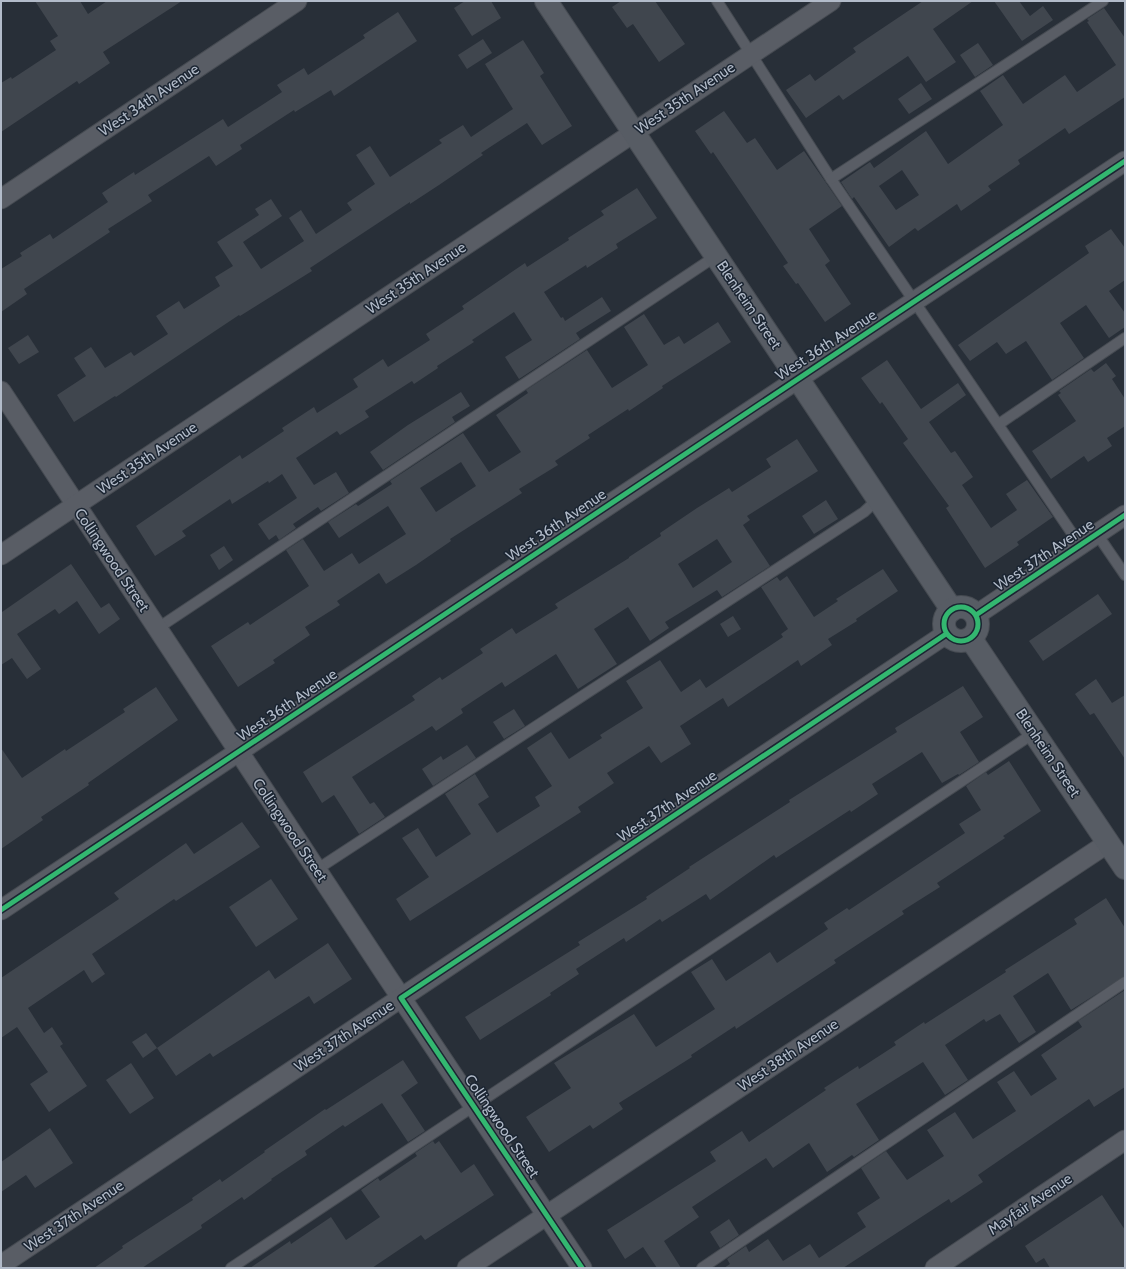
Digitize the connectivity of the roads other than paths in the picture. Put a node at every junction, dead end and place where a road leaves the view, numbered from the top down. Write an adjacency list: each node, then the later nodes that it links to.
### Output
1 (297, 1): 10 (street, West 34th Avenue)
2 (546, 1): 7 (street, Blenheim Street)
3 (716, 1): 6 (lane)
4 (831, 1): 6 (street, West 35th Avenue)
5 (1102, 1): 9 (lane)
6 (752, 54): 7 (street, West 35th Avenue); 9 (lane)
7 (634, 132): 11 (street, Blenheim Street); 18 (street, West 35th Avenue)
8 (1125, 161): 12 (street, West 36th Avenue)
9 (831, 179): 12 (lane)
10 (1, 199)
11 (716, 256): 14 (street, Blenheim Street); 26 (lane)
12 (914, 302): 14 (street, West 36th Avenue); 16 (lane)
13 (1125, 338): 16 (lane)
14 (798, 378): 17 (street, Blenheim Street); 30 (street, West 36th Avenue)
15 (1, 391): 18 (street, Collingwood Street)
16 (999, 424): 21 (lane)
17 (878, 499): 24 (street, Blenheim Street); 33 (lane)
18 (76, 506): 22 (street, West 35th Avenue); 26 (street, Collingwood Street)
19 (1125, 515): 20 (street, West 37th Avenue)
20 (1097, 534): 21 (street, West 37th Avenue); 23 (lane)
21 (1080, 545): 25 (street, West 37th Avenue)
22 (1, 556)
23 (1125, 575)
24 (952, 610): 25 (street); 27 (street)
25 (976, 614): 28 (street)
26 (158, 628): 30 (street, Collingwood Street)
27 (946, 634): 28 (street); 36 (street, West 37th Avenue)
28 (971, 639): 29 (street, Blenheim Street)
29 (1034, 733): 31 (street, Blenheim Street); 37 (lane)
30 (238, 752): 33 (street, Collingwood Street); 34 (street, West 36th Avenue)
31 (1108, 843): 32 (street, Blenheim Street); 39 (street, West 38th Avenue)
32 (1125, 868)
33 (316, 870): 36 (street, Collingwood Street)
34 (1, 910)
35 (1125, 982): 44 (lane)
36 (401, 998): 37 (street, Collingwood Street); 40 (street, West 37th Avenue)
37 (474, 1107): 39 (street, Collingwood Street); 41 (lane)
38 (1125, 1140): 45 (street, Mayfair Avenue)
39 (547, 1215): 42 (street, West 38th Avenue); 43 (street, Collingwood Street)
40 (1, 1265)
41 (231, 1268)
42 (467, 1268)
43 (582, 1268)
44 (702, 1268)
45 (935, 1268)

